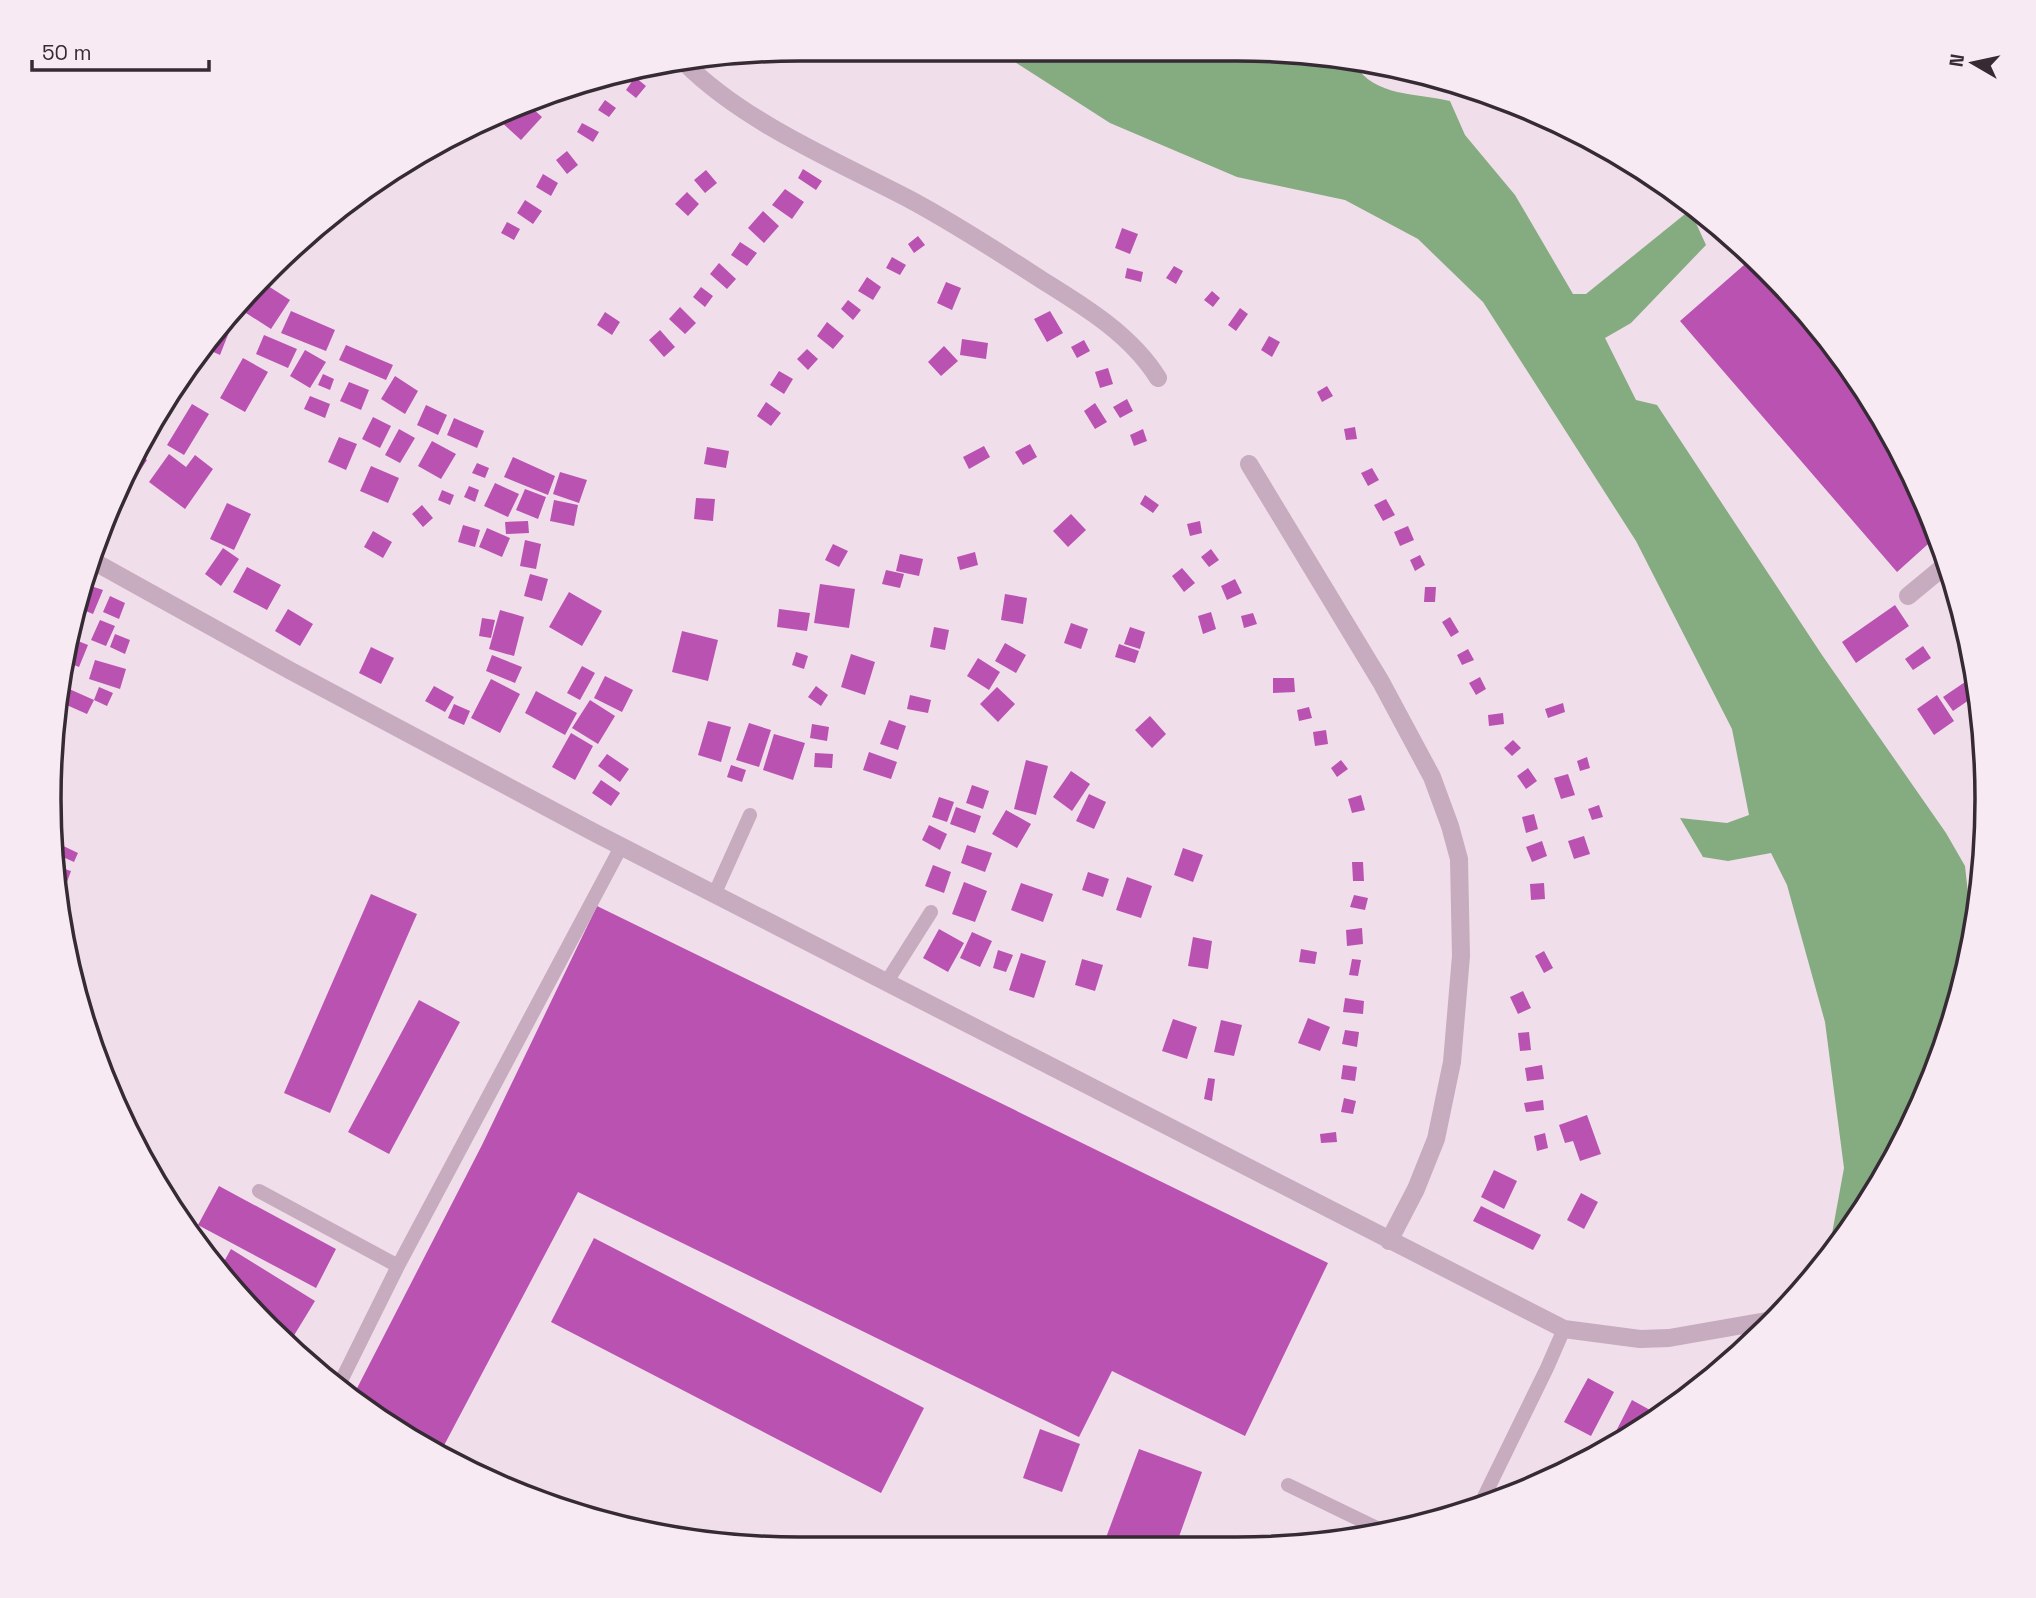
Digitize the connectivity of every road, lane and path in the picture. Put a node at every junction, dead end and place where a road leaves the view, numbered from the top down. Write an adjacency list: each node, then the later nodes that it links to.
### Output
1 (692, 70): 2 (street)
2 (1158, 378)
3 (1249, 464): 13 (street)
4 (99, 564): 8 (street)
5 (1939, 571): 6 (street)
6 (1908, 596)
7 (750, 816): 9 (lane)
8 (621, 847): 9 (street); 14 (lane)
9 (714, 895): 11 (street)
10 (931, 912): 11 (lane)
11 (886, 983): 13 (street)
12 (260, 1191): 14 (lane)
13 (1389, 1241): 16 (street)
14 (397, 1266): 17 (lane)
15 (1757, 1323): 16 (street)
16 (1564, 1329): 19 (lane)
17 (342, 1378)
18 (1288, 1485): 20 (lane)
19 (1486, 1494)
20 (1370, 1525)

